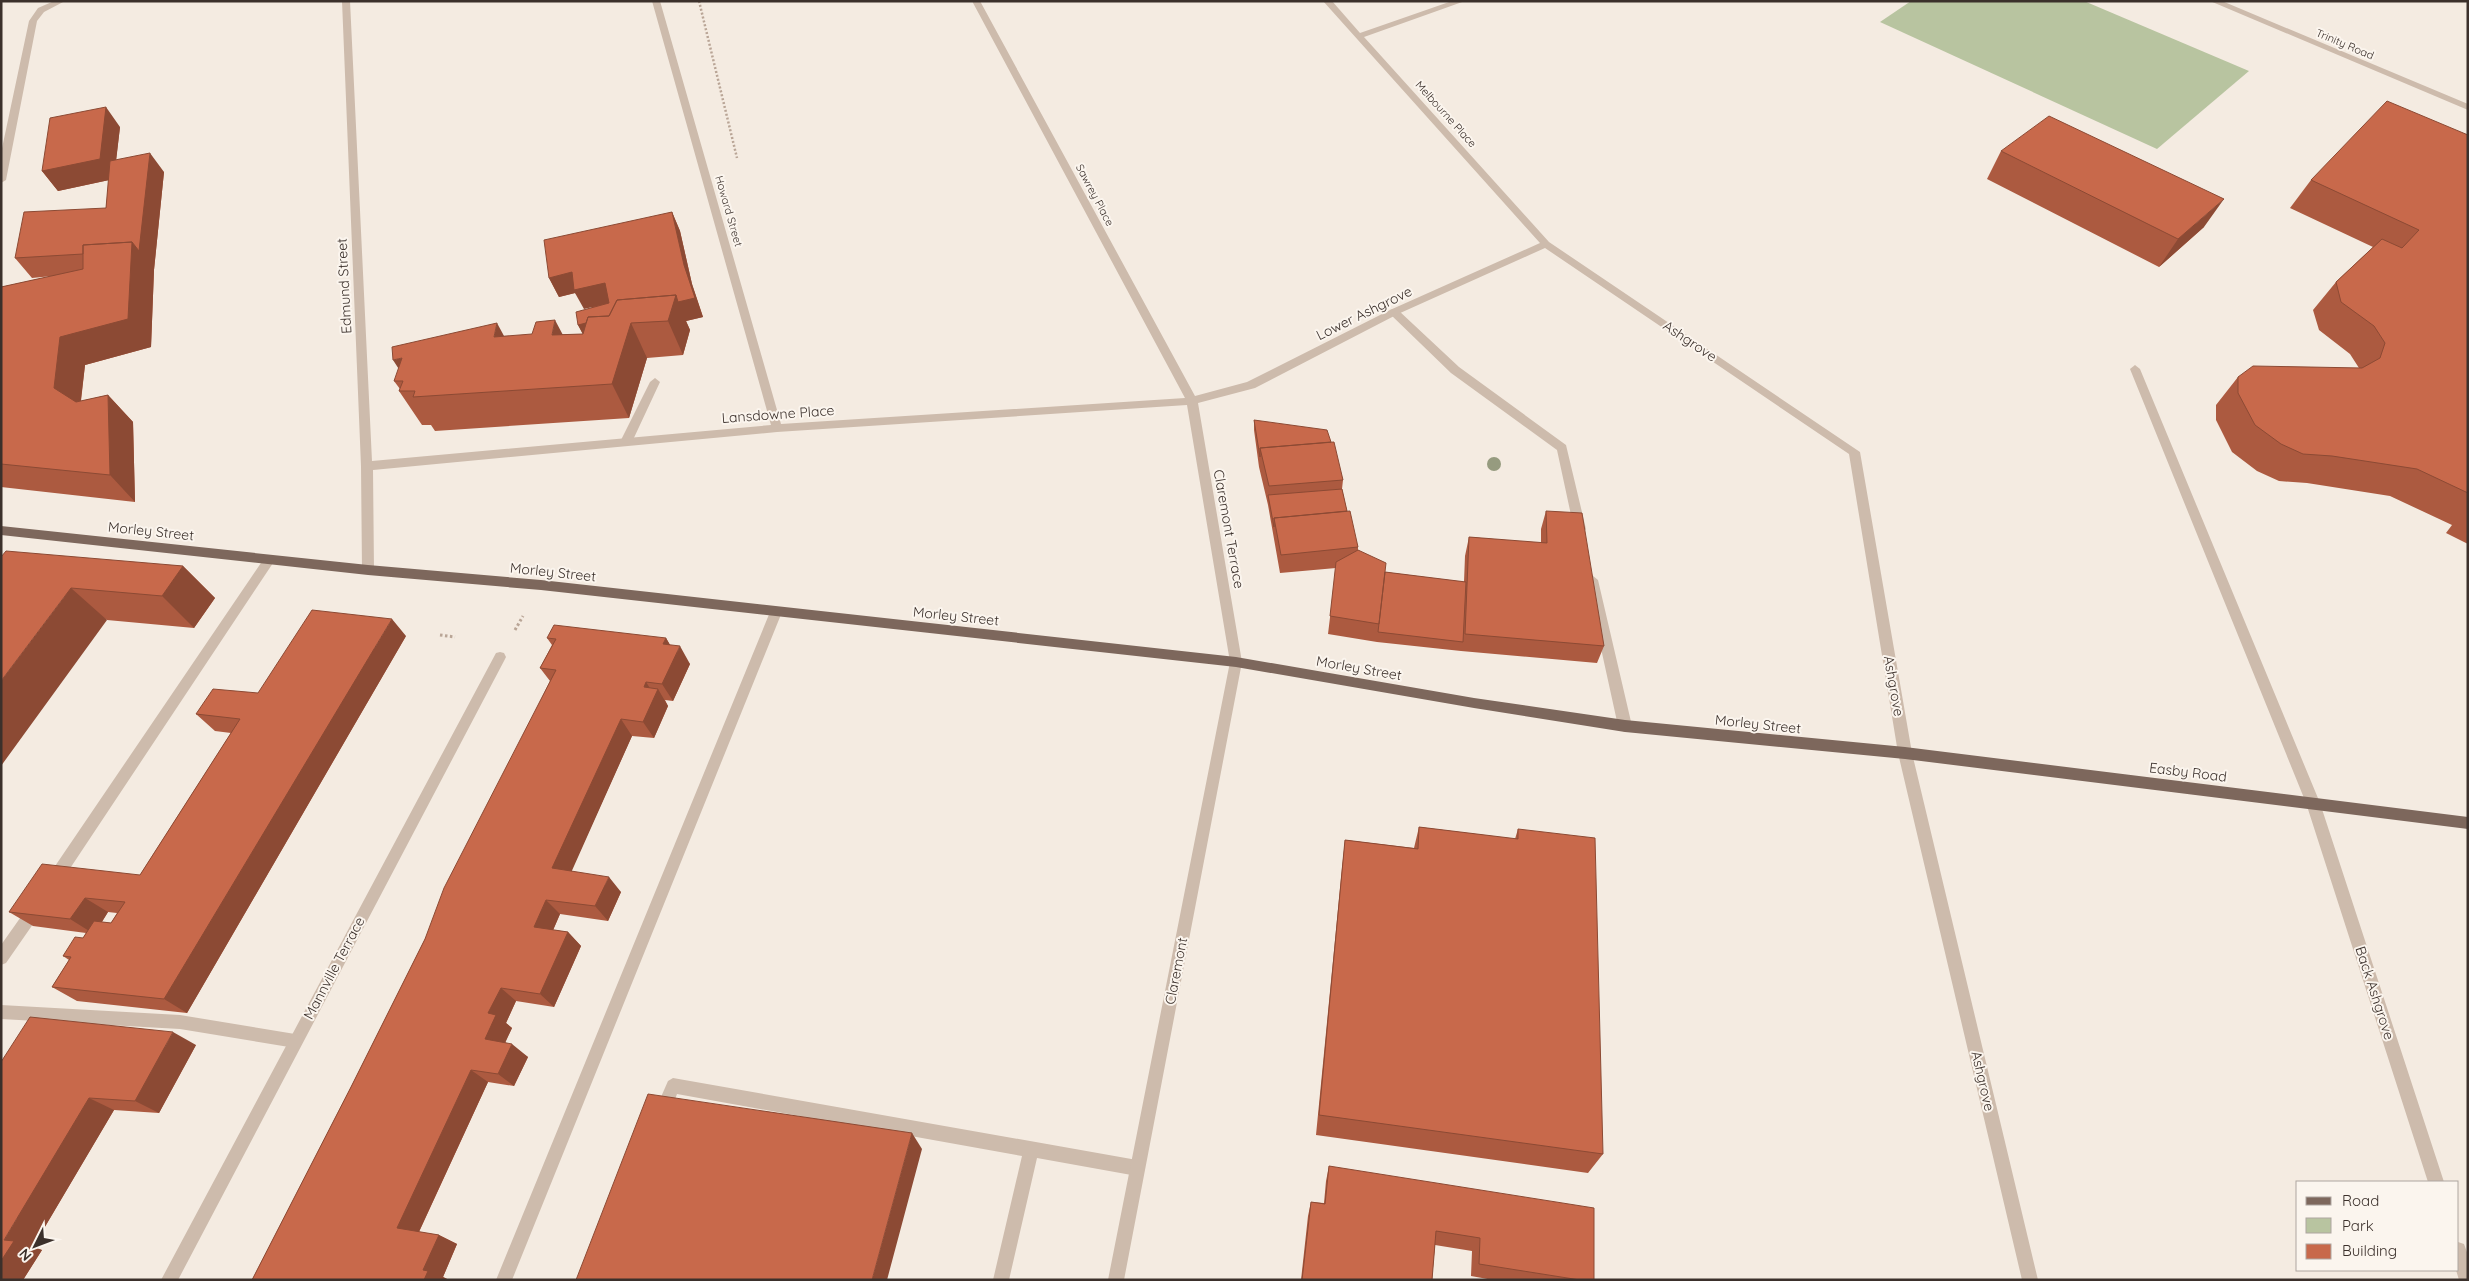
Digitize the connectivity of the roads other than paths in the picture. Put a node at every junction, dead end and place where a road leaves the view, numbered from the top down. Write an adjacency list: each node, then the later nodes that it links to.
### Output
1 (61, 1): 10 (street)
2 (346, 1): 18 (street, Edmund Street)
3 (656, 1): 16 (street, Howard Street)
4 (976, 1): 15 (street, Sawrey Place)
5 (1327, 1): 8 (street, Melbourne Place)
6 (1460, 1): 8 (street)
7 (2214, 1): 9 (street, Trinity Road)
8 (1360, 36): 11 (street, Melbourne Place)
9 (2468, 107)
10 (1, 180)
11 (1546, 244): 12 (street, Lower Ashgrove); 28 (street, Ashgrove)
12 (1394, 312): 15 (street, Lower Ashgrove); 20 (street)
13 (2136, 369): 29 (street, Back Ashgrove)
14 (655, 382): 17 (street)
15 (1192, 401): 16 (street, Lansdowne Place); 26 (street, Claremont Terrace)
16 (777, 428): 17 (street, Lansdowne Place)
17 (626, 442): 18 (street, Lansdowne Place)
18 (367, 466): 22 (street, Edmund Street)
19 (1, 530): 21 (main road, Morley Street)
20 (1584, 544)
21 (269, 560): 22 (main road, Morley Street); 31 (street)
22 (368, 570): 24 (main road, Morley Street)
23 (1590, 572): 27 (street)
24 (776, 612): 26 (main road, Morley Street); 40 (street)
25 (500, 657): 33 (street, Mannville Terrace)
26 (1236, 662): 27 (main road, Morley Street); 36 (street, Claremont)
27 (1625, 726): 28 (main road, Morley Street)
28 (1905, 753): 29 (main road, Easby Road); 43 (street, Ashgrove)
29 (2313, 803): 30 (main road, Easby Road); 37 (street, Back Ashgrove)
30 (2468, 823)
31 (1, 958)
32 (1, 1012): 33 (street)
33 (295, 1041): 39 (street, Mannville Terrace)
34 (655, 1132): 35 (street)
35 (1031, 1149): 36 (street); 41 (street)
36 (1138, 1168): 42 (street, Claremont)
37 (2436, 1181)
38 (2459, 1253): 44 (street)
39 (169, 1280)
40 (504, 1280)
41 (1001, 1280)
42 (1116, 1280)
43 (2030, 1280)
44 (2467, 1280)

